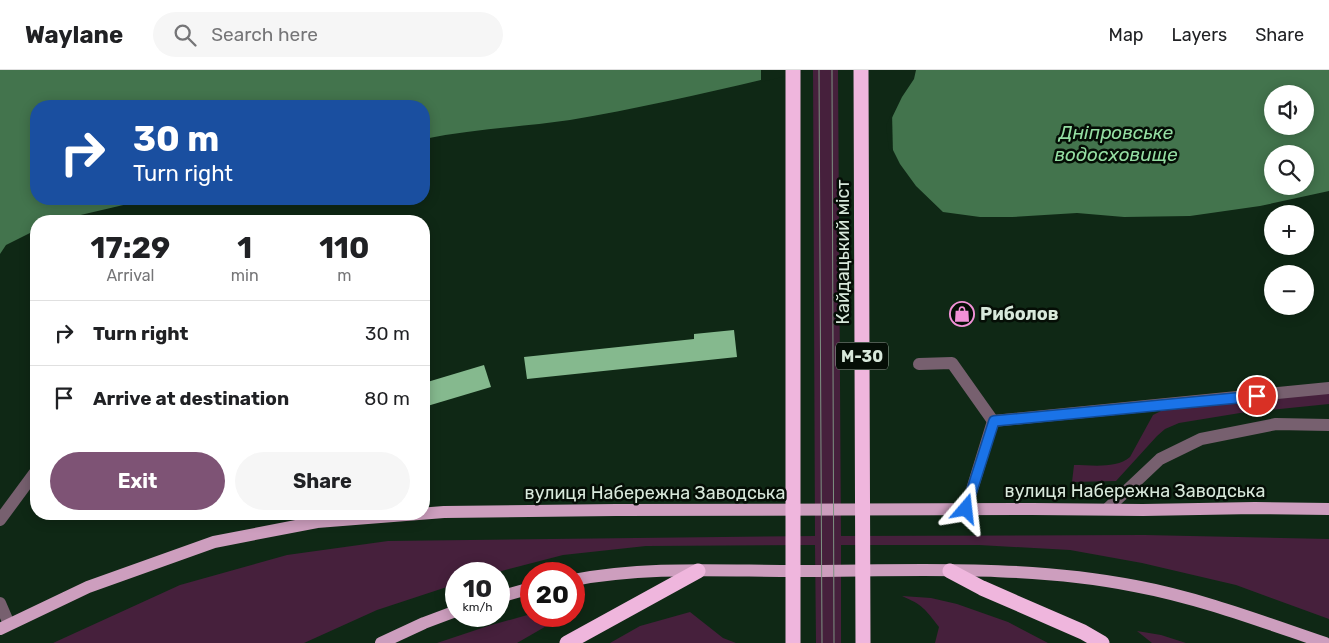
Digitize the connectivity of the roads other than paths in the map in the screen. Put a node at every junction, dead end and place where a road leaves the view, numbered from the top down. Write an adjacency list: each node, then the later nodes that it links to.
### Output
1 (793, 70): 22 (highway)
2 (861, 70): 23 (highway, Кайдацький міст / М-30)
3 (919, 364): 5 (lane)
4 (1329, 388): 5 (lane)
5 (994, 421): 8 (lane)
6 (1329, 425): 9 (lane)
7 (30, 479): 12 (lane)
8 (966, 509): 9 (main road, вулиця Набережна Заводська); 11 (main road, вулиця Набережна Заводська)
9 (1107, 509): 10 (main road, вулиця Набережна Заводська)
10 (1329, 509)
11 (430, 513)
12 (0, 520)
13 (342, 520): 19 (main road, вулиця Набережна Заводська)
14 (698, 571): 15 (main road); 16 (main road); 21 (highway)
15 (950, 571): 24 (highway); 25 (main road)
16 (585, 578)
17 (0, 603): 19 (lane)
18 (445, 615): 20 (main road)
19 (5, 626)
20 (381, 643)
21 (567, 643)
22 (793, 643)
23 (863, 643)
24 (1102, 643)
25 (1325, 643)

